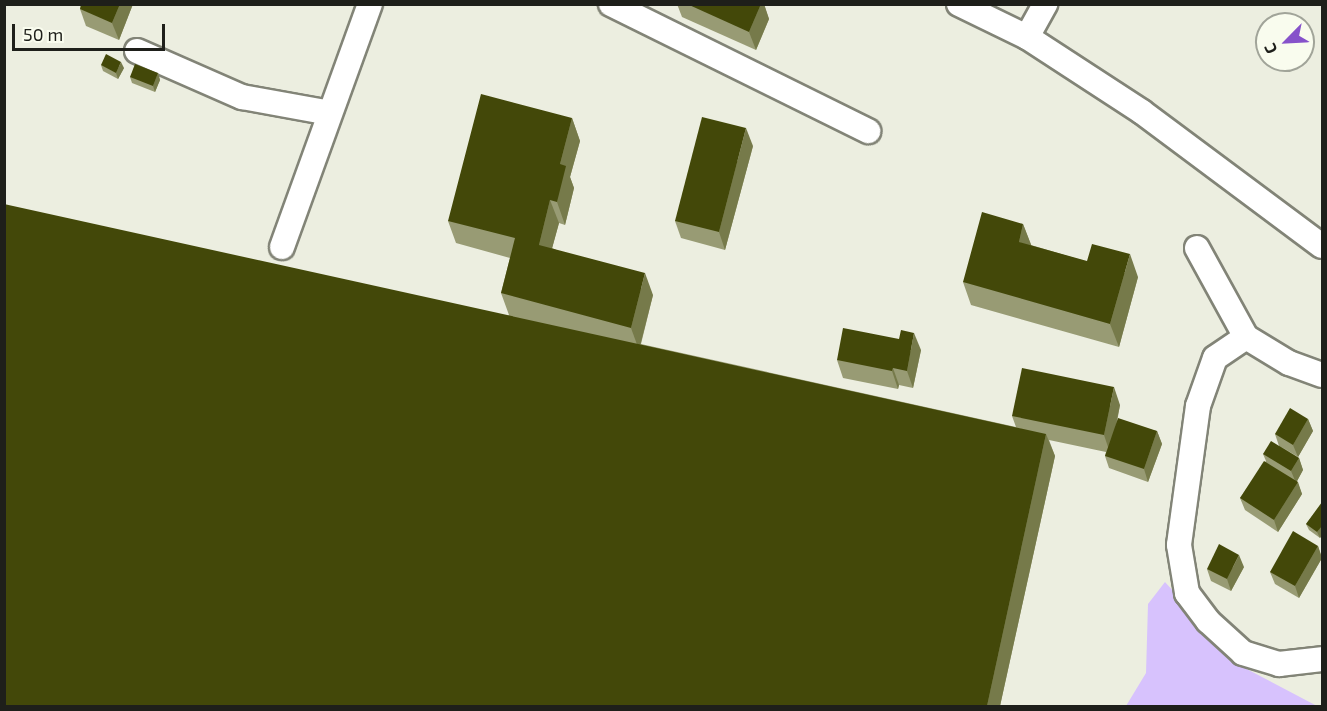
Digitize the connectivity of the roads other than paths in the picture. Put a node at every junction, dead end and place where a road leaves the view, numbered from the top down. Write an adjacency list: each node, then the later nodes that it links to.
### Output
1 (370, 4): 7 (street)
2 (610, 4): 8 (street)
3 (959, 4): 5 (street)
4 (1045, 4): 5 (street)
5 (1027, 37): 9 (street)
6 (137, 51): 7 (street)
7 (330, 113): 10 (street)
8 (868, 131)
9 (1323, 246)
10 (282, 247)
11 (1197, 248): 12 (street)
12 (1246, 337): 13 (street); 14 (street)
13 (1323, 375)
14 (1323, 659)

